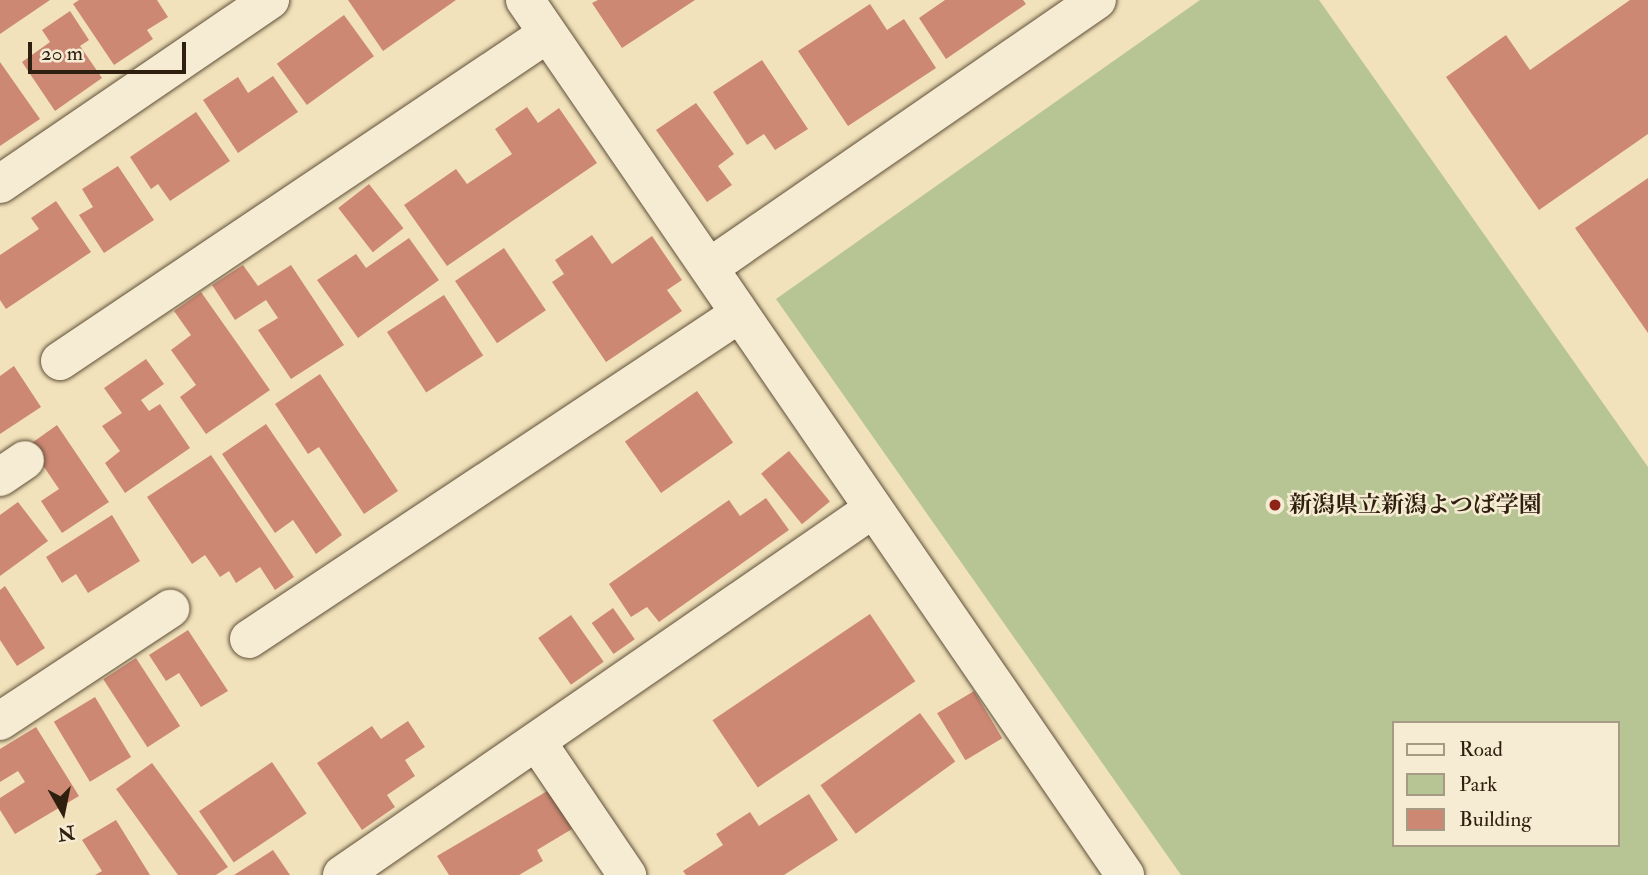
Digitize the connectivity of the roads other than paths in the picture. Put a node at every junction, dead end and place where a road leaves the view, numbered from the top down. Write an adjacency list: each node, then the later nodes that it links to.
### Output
1 (270, 0): 5 (street)
2 (525, 0): 4 (street)
3 (1097, 0): 6 (street)
4 (547, 34): 6 (street); 8 (street)
5 (0, 184)
6 (710, 267): 7 (street)
7 (739, 314): 9 (street); 11 (street)
8 (60, 361)
9 (873, 509): 13 (street); 16 (street)
10 (170, 609): 12 (street)
11 (249, 639)
12 (0, 721)
13 (537, 742): 14 (street); 15 (street)
14 (342, 875)
15 (627, 875)
16 (1125, 875)

